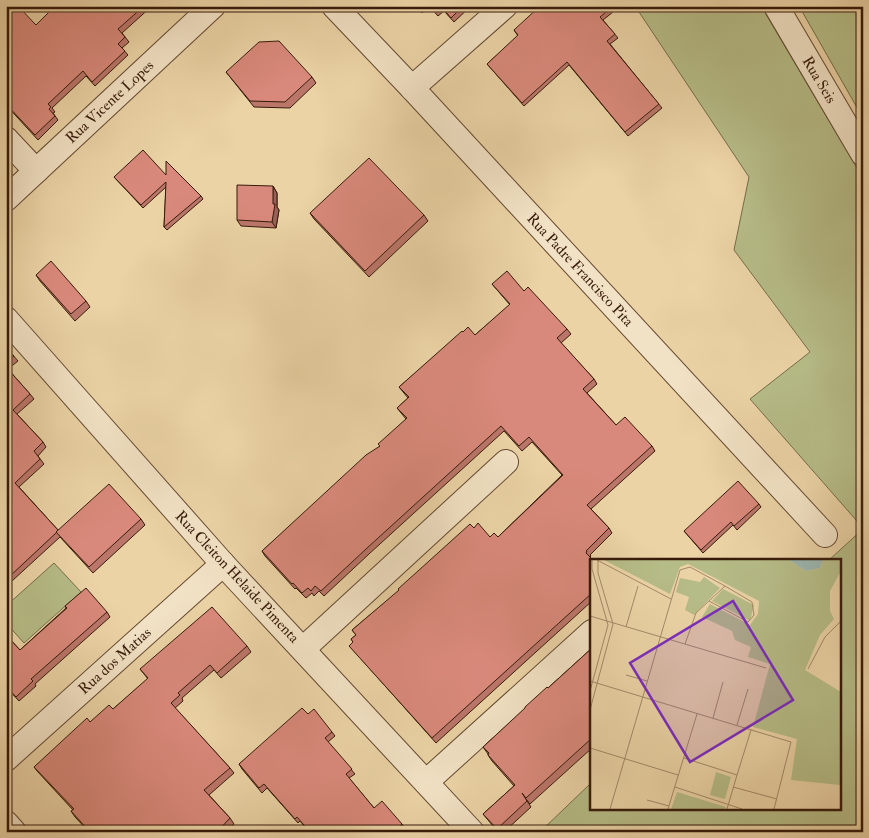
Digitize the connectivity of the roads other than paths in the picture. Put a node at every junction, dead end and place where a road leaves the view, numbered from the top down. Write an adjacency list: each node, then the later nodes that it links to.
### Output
1 (213, 6): 8 (street, Rua Vicente Lopes)
2 (334, 6): 5 (street, Rua Padre Francisco Pita)
3 (505, 6): 5 (street)
4 (776, 6): 7 (street, Rua Seis)
5 (412, 88): 12 (street, Rua Padre Francisco Pita)
6 (6, 139): 8 (street)
7 (863, 154)
8 (36, 171): 9 (street, Rua Vicente Lopes)
9 (6, 198)
10 (6, 318): 13 (street, Rua Cleiton Helaide Pimenta)
11 (506, 462): 15 (street)
12 (825, 535)
13 (223, 564): 15 (street, Rua Cleiton Helaide Pimenta); 16 (street, Rua dos Matias)
14 (590, 634): 17 (street)
15 (303, 649): 17 (street, Rua Cleiton Helaide Pimenta)
16 (6, 759)
17 (426, 782): 20 (street, Rua Cleiton Helaide Pimenta)
18 (6, 823): 19 (street)
19 (14, 832)
20 (472, 832)

